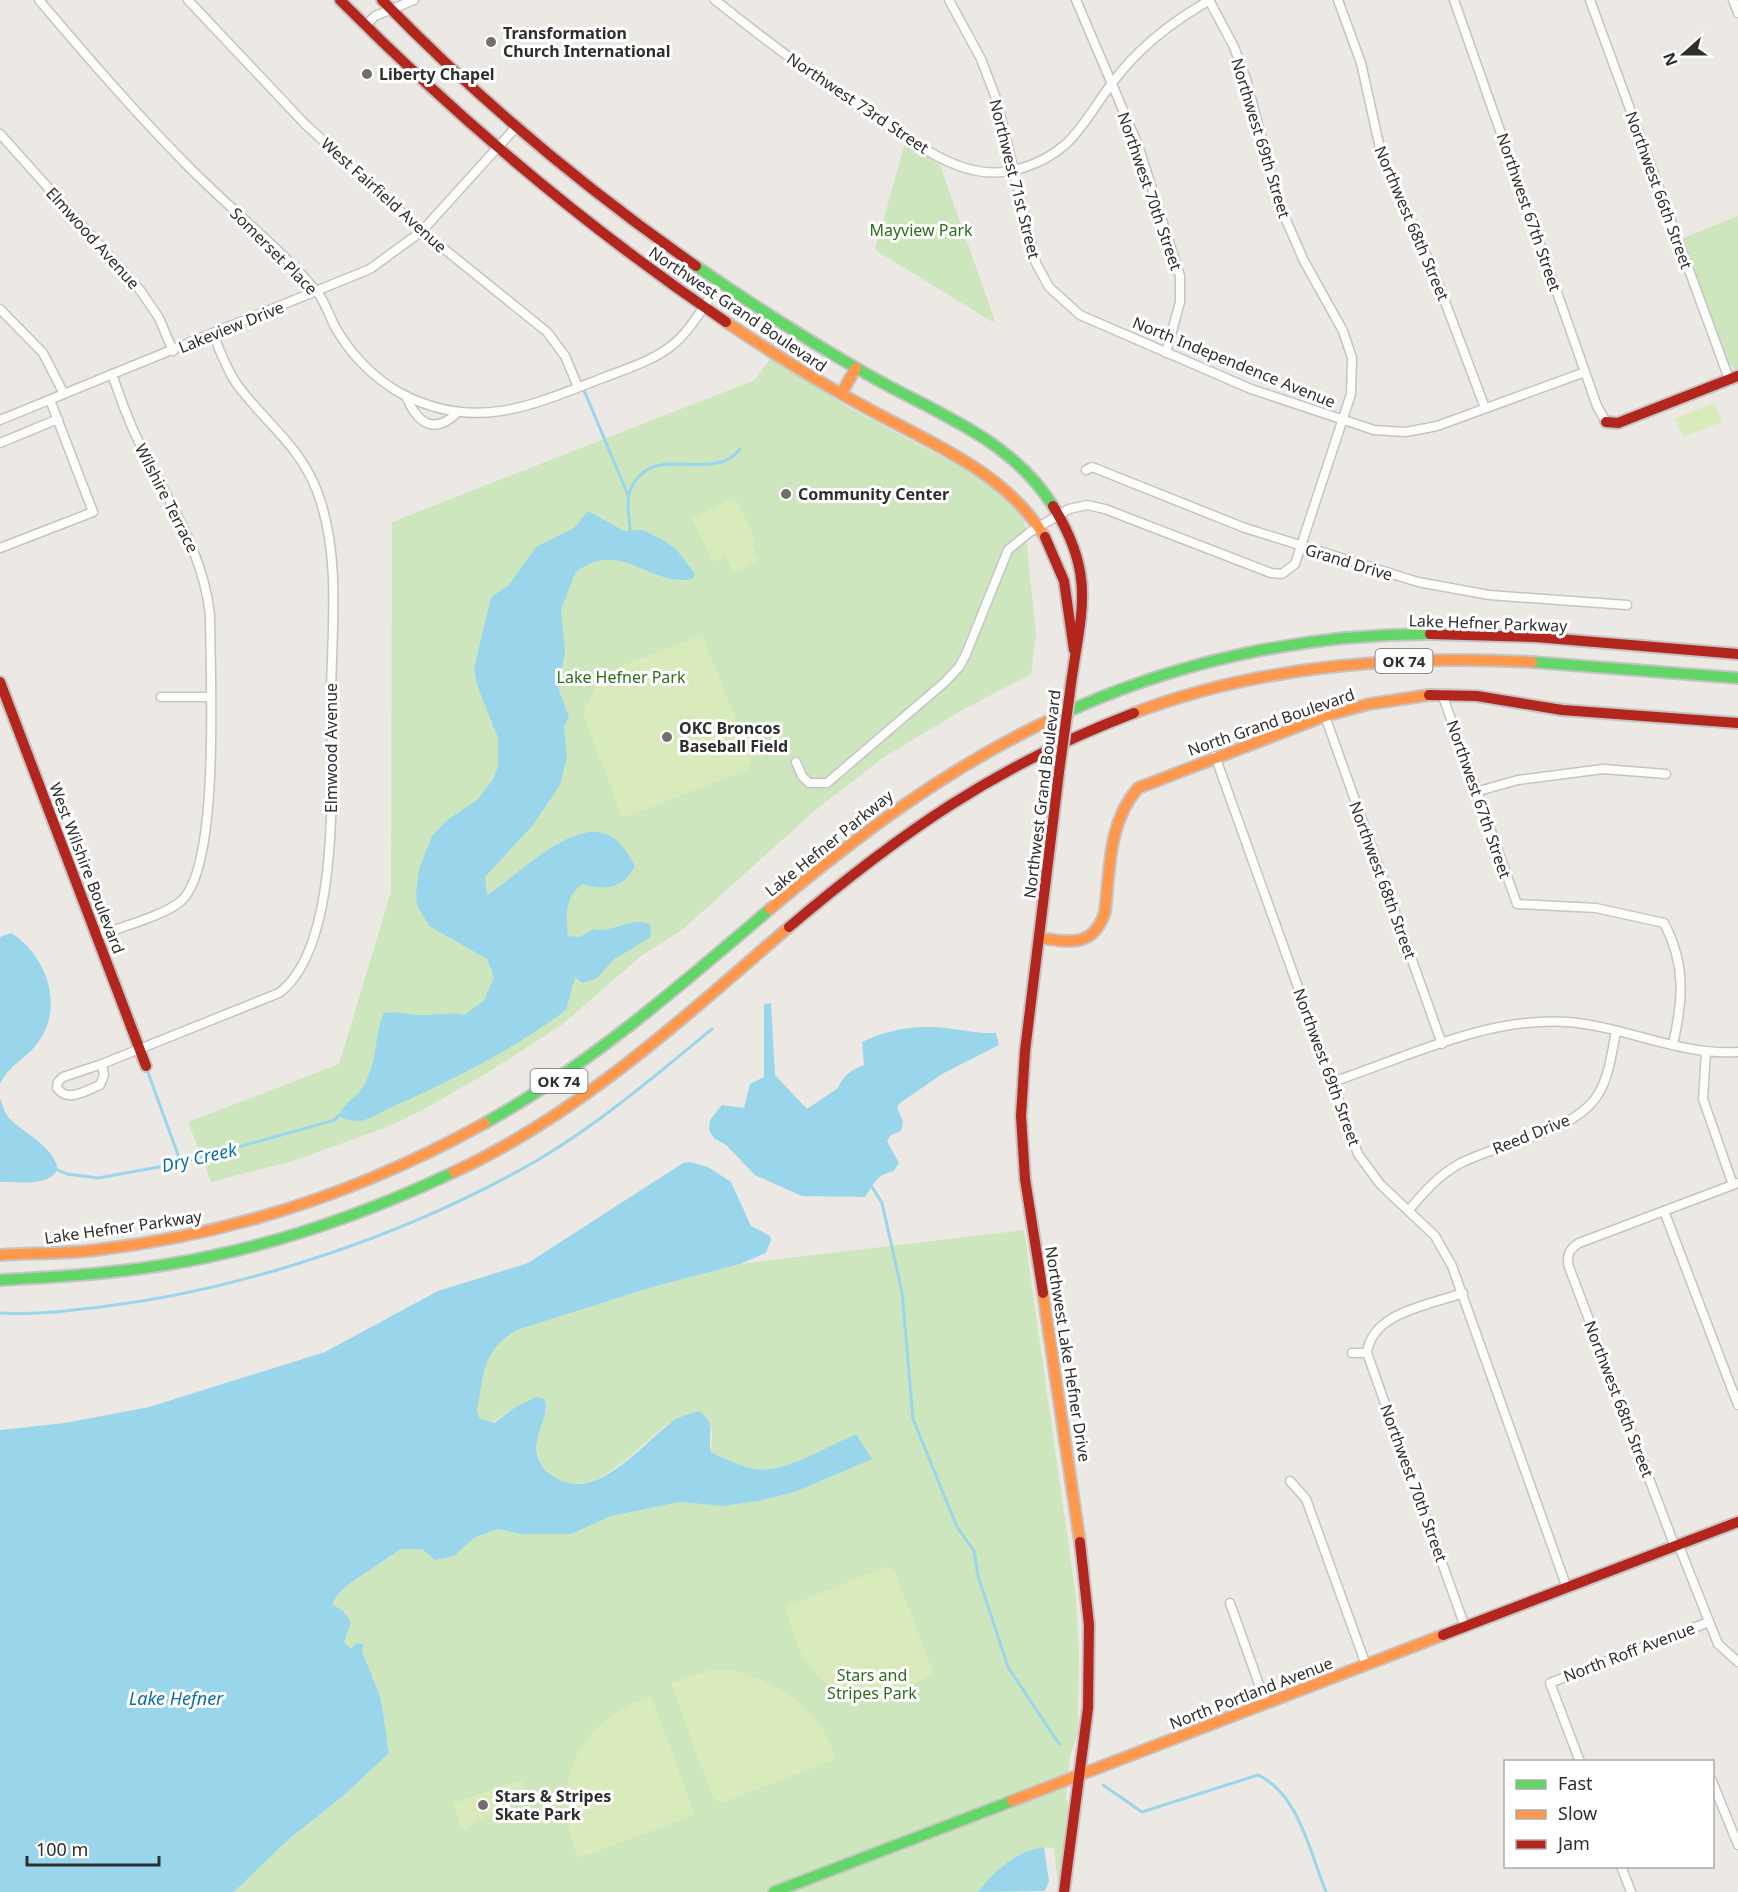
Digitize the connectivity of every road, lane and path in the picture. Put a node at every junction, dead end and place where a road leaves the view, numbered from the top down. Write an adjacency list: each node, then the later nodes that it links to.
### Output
1 (39, 0): 24 (street, Somerset Place)
2 (188, 0): 22 (street, West Fairfield Avenue)
3 (340, 0): 16 (main road, Northwest Grand Boulevard)
4 (382, 0): 14 (main road, Northwest Grand Boulevard)
5 (414, 0): 14 (street)
6 (716, 0): 21 (street, Northwest 73rd Street)
7 (949, 0): 21 (street, Northwest 71st Street)
8 (1076, 0): 17 (street, Northwest 70th Street)
9 (1209, 0): 17 (street, Northwest 73rd Street); 44 (street, Northwest 69th Street)
10 (1338, 0): 40 (street, Northwest 68th Street)
11 (1454, 0): 32 (street, Northwest 67th Street)
12 (1590, 0): 34 (street, Northwest 66th Street)
13 (1733, 0): 15 (street)
14 (390, 9): 16 (street); 18 (main road, Northwest Grand Boulevard)
15 (1738, 13)
16 (365, 26): 20 (main road, Northwest Grand Boulevard)
17 (1112, 83): 21 (street, Northwest 73rd Street); 30 (street, Northwest 70th Street)
18 (517, 126): 20 (street, Lakeview Drive); 23 (main road, Northwest Grand Boulevard)
19 (0, 134): 29 (street, Elmwood Avenue)
20 (496, 148): 22 (street, Lakeview Drive); 25 (main road, Northwest Grand Boulevard)
21 (1015, 170): 27 (street, Northwest 71st Street)
22 (422, 231): 24 (street, Lakeview Drive); 35 (street, West Fairfield Avenue)
23 (720, 282): 25 (street, Somerset Place); 31 (main road, Northwest Grand Boulevard)
24 (317, 292): 28 (street, Lakeview Drive); 38 (street, Somerset Place)
25 (703, 307): 35 (street, Somerset Place); 37 (main road, Northwest Grand Boulevard)
26 (0, 309): 36 (street)
27 (1080, 315): 30 (street, North Independence Avenue)
28 (213, 334): 29 (street, Lakeview Drive); 72 (street, Elmwood Avenue)
29 (173, 351): 33 (street, Lakeview Drive)
30 (1166, 353): 44 (street, North Independence Avenue)
31 (856, 368): 37 (main road); 48 (main road, Northwest Grand Boulevard)
32 (1585, 372): 40 (street, North Independence Avenue); 45 (street, Northwest 67th Street)
33 (111, 374): 36 (street, Lakeview Drive); 60 (street, Wilshire Terrace)
34 (1733, 378): 45 (main road)
35 (578, 387): 41 (street, Somerset Place)
36 (64, 394): 39 (street, Lakeview Drive)
37 (841, 394): 49 (main road, Northwest Grand Boulevard)
38 (406, 396): 41 (street, Somerset Place); 41 (street)
39 (50, 400): 42 (street, Lakeview Drive); 43 (street)
40 (1485, 408): 44 (street, North Independence Avenue)
41 (458, 412)
42 (0, 420)
43 (58, 420): 46 (street); 50 (street)
44 (1342, 421): 51 (street, Northwest 69th Street)
45 (1606, 422)
46 (0, 443)
47 (1086, 470): 51 (street, Grand Drive)
48 (1059, 514): 49 (street); 51 (street); 54 (main road, Northwest Grand Boulevard)
49 (1038, 527): 54 (main road, Northwest Grand Boulevard); 64 (street)
50 (0, 548)
51 (1302, 548): 52 (street, Grand Drive)
52 (1627, 605)
53 (1738, 654): 81 (main road, Lake Hefner Parkway / OK 74)
54 (1074, 658): 68 (main road, Northwest Grand Boulevard, bridge)
55 (1738, 679): 82 (main road, OK 74)
56 (0, 682): 58 (main road, West Wilshire Boulevard)
57 (1442, 694): 61 (main road, North Grand Boulevard); 62 (main road, North Grand Boulevard); 66 (street, Northwest 67th Street)
58 (2, 695): 67 (main road, West Wilshire Boulevard)
59 (161, 697): 60 (street)
60 (210, 697): 67 (street, Wilshire Terrace)
61 (1325, 716): 63 (main road, North Grand Boulevard); 70 (street, Northwest 68th Street)
62 (1738, 723)
63 (1215, 756): 68 (main road, North Grand Boulevard); 77 (street, Northwest 69th Street)
64 (796, 762)
65 (1666, 774): 66 (street)
66 (1475, 792): 71 (street, Northwest 67th Street)
67 (97, 936): 72 (main road, West Wilshire Boulevard)
68 (1039, 938): 98 (main road, Northwest Lake Hefner Drive)
69 (1616, 1031): 70 (street); 71 (street); 79 (street, Reed Drive)
70 (1442, 1044): 77 (street)
71 (1673, 1044): 73 (street)
72 (140, 1049): 75 (street, Elmwood Avenue); 76 (main road, West Wilshire Boulevard)
73 (1706, 1052): 74 (street); 78 (street)
74 (1738, 1052)
75 (102, 1064): 75 (street, Elmwood Avenue)
76 (146, 1066)
77 (1332, 1082): 79 (street, Northwest 69th Street)
78 (1736, 1184): 80 (street)
79 (1409, 1210): 83 (street, Northwest 69th Street)
80 (1664, 1210): 86 (street); 89 (street, Northwest 68th Street)
81 (0, 1255)
82 (0, 1281)
83 (1462, 1293): 85 (street); 90 (street, Northwest 69th Street)
84 (1352, 1353): 85 (street)
85 (1367, 1353): 93 (street, Northwest 70th Street)
86 (1738, 1406)
87 (1290, 1481): 95 (street)
88 (1738, 1522): 89 (main road, North Portland Avenue)
89 (1677, 1546): 90 (main road, North Portland Avenue); 92 (street, Northwest 68th Street)
90 (1567, 1588): 93 (main road, North Portland Avenue)
91 (1230, 1603): 96 (street)
92 (1709, 1622): 94 (street, Northwest 68th Street); 97 (street, North Roff Avenue)
93 (1465, 1627): 95 (main road, North Portland Avenue)
94 (1738, 1662)
95 (1366, 1665): 96 (main road, North Portland Avenue)
96 (1266, 1704): 98 (main road, North Portland Avenue)
97 (1580, 1760)
98 (1080, 1775): 102 (main road, North Portland Avenue); 103 (main road, Northwest Lake Hefner Drive)
99 (1714, 1784): 100 (street)
100 (1738, 1845)
101 (1622, 1868): 104 (street)
102 (774, 1892)
103 (1064, 1892)
104 (1631, 1892)

